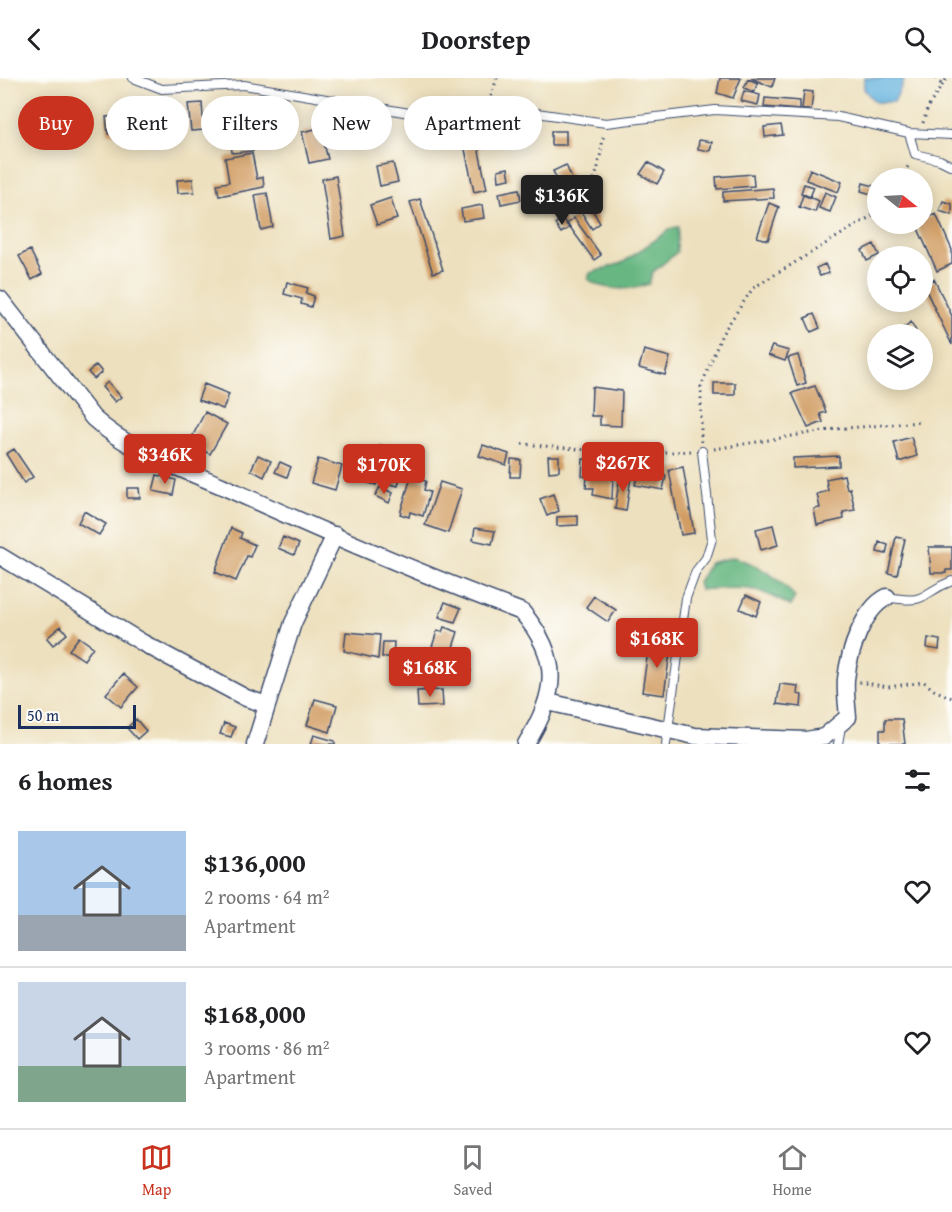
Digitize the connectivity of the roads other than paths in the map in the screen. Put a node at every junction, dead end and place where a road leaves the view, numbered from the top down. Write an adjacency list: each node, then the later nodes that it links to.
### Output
1 (133, 78): 2 (lane)
2 (909, 133): 3 (lane); 4 (lane)
3 (952, 135)
4 (952, 166)
5 (0, 299): 7 (street)
6 (702, 451): 14 (lane)
7 (334, 535): 11 (street); 12 (street)
8 (0, 556): 12 (street)
9 (952, 581): 10 (lane)
10 (887, 597): 13 (street)
11 (548, 702): 14 (street); 17 (street)
12 (267, 705): 16 (street)
13 (841, 725): 15 (street); 18 (lane)
14 (667, 737): 15 (street)
15 (753, 741)
16 (255, 744)
17 (526, 744)
18 (838, 744)

